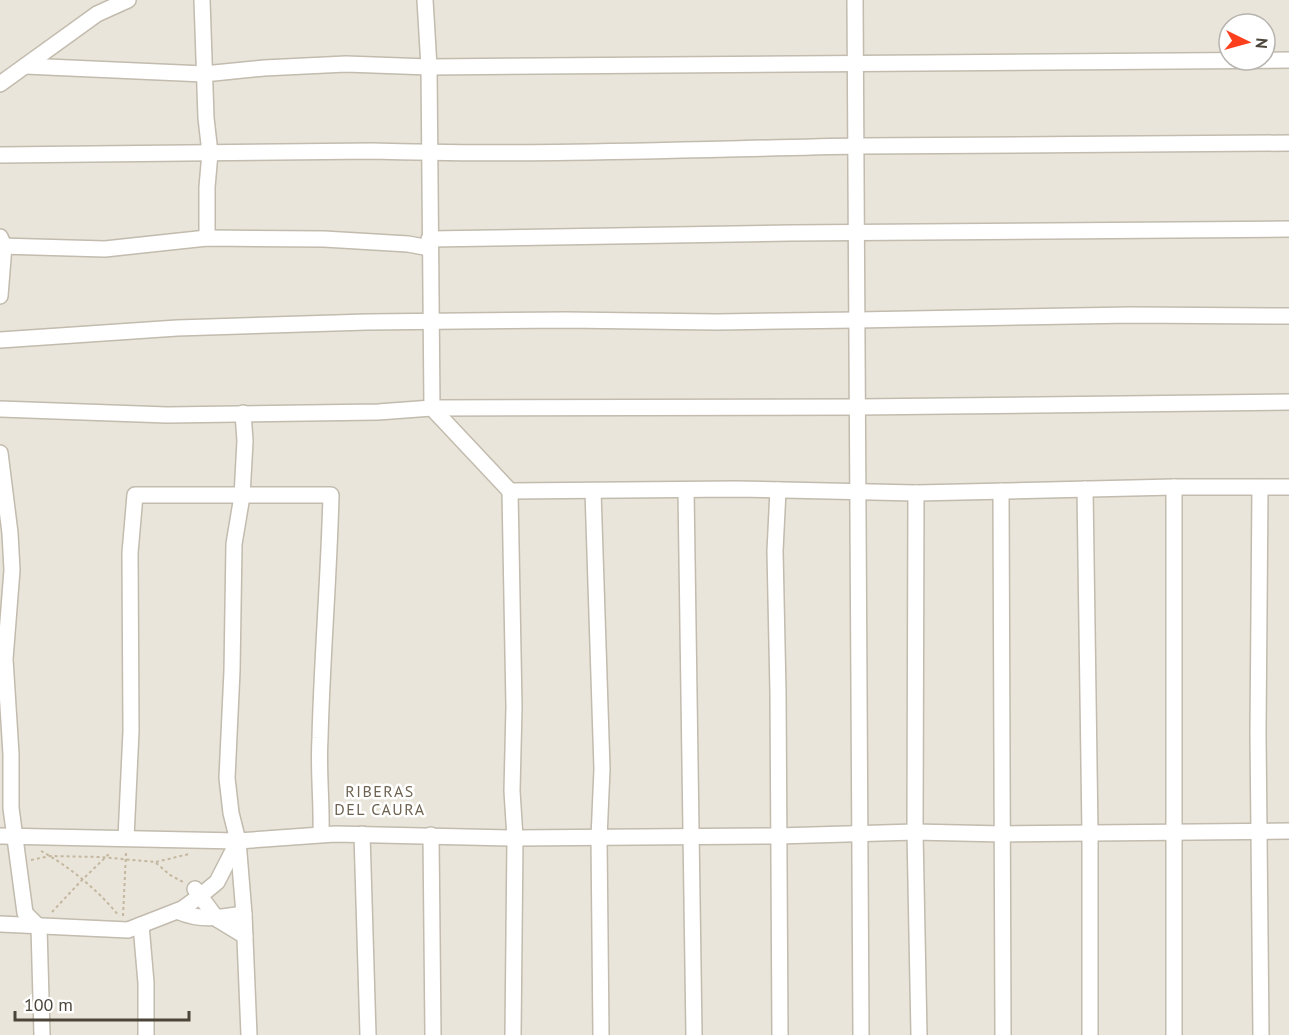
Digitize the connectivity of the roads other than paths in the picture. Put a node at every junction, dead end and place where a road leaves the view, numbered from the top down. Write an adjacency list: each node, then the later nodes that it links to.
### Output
1 (128, 0): 7 (street)
2 (201, 0): 9 (street)
3 (425, 0): 8 (street)
4 (855, 0): 6 (street)
5 (1289, 60): 6 (street)
6 (856, 63): 8 (street); 12 (street)
7 (25, 66): 9 (street); 10 (street)
8 (429, 66): 9 (street); 14 (street)
9 (204, 74): 13 (street)
10 (0, 84)
11 (1289, 143): 12 (street)
12 (856, 146): 14 (street); 17 (street)
13 (210, 153): 14 (street); 15 (street); 18 (street)
14 (429, 153): 20 (street)
15 (0, 155)
16 (1289, 229): 17 (street)
17 (857, 232): 20 (street); 23 (street)
18 (207, 238): 19 (street); 20 (street)
19 (1, 243): 21 (street)
20 (429, 243): 24 (street)
21 (0, 296)
22 (1289, 316): 23 (street)
23 (857, 320): 24 (street); 27 (street)
24 (430, 323): 25 (street); 28 (street)
25 (0, 340)
26 (1289, 402): 27 (street)
27 (858, 407): 28 (street); 39 (street)
28 (432, 408): 30 (street); 41 (street)
29 (0, 409): 30 (street)
30 (243, 413): 43 (street)
31 (0, 453): 54 (street)
32 (1174, 487): 34 (street); 35 (street); 47 (street)
33 (1289, 487): 34 (street)
34 (1260, 488): 44 (street)
35 (1085, 489): 40 (street); 49 (street)
36 (686, 490): 37 (street); 38 (street); 56 (street)
37 (778, 490): 39 (street); 55 (street)
38 (593, 491): 41 (street); 59 (street)
39 (858, 491): 42 (street); 48 (street)
40 (1001, 491): 42 (street); 52 (street)
41 (510, 492): 58 (street)
42 (916, 493): 46 (street)
43 (242, 496): 50 (street); 57 (street); 60 (street)
44 (1259, 831): 45 (street); 47 (street); 83 (street)
45 (1289, 831)
46 (915, 832): 48 (street); 52 (street); 79 (street)
47 (1173, 832): 49 (street); 82 (street)
48 (860, 833): 55 (street); 78 (street)
49 (1090, 833): 52 (street); 81 (street)
50 (321, 834): 51 (street); 60 (street)
51 (362, 834): 53 (street); 72 (street)
52 (1003, 834): 80 (street)
53 (431, 835): 58 (street); 73 (street)
54 (7, 836): 57 (street); 67 (street)
55 (778, 836): 56 (street); 77 (street)
56 (691, 837): 59 (street); 76 (street)
57 (126, 838): 60 (street)
58 (515, 838): 59 (street); 74 (street)
59 (599, 838): 75 (street)
60 (238, 841): 61 (street); 63 (street)
61 (198, 893): 62 (street); 64 (street)
62 (177, 911): 64 (street); 66 (street)
63 (243, 914): 64 (street); 68 (street)
64 (217, 919): 68 (street)
65 (0, 924): 67 (street)
66 (141, 925): 67 (street); 70 (street)
67 (39, 927): 69 (street)
68 (244, 936): 71 (street)
69 (42, 1035)
70 (146, 1035)
71 (249, 1035)
72 (368, 1035)
73 (433, 1035)
74 (513, 1035)
75 (601, 1035)
76 (694, 1035)
77 (780, 1035)
78 (861, 1035)
79 (919, 1035)
80 (1003, 1035)
81 (1090, 1035)
82 (1173, 1035)
83 (1261, 1035)

